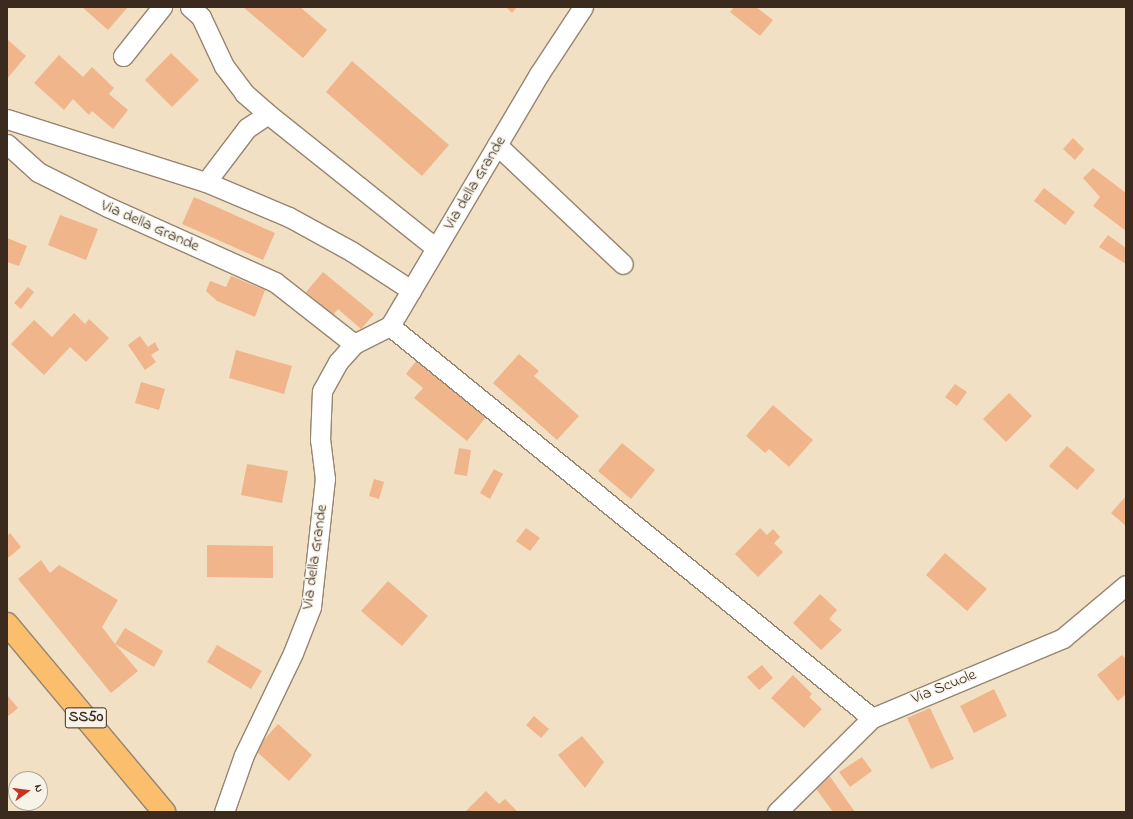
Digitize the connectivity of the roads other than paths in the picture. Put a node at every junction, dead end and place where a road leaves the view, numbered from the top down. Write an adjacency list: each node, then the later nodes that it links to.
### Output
1 (162, 7): 4 (street)
2 (190, 7): 5 (street)
3 (583, 7): 8 (street, Via della Grande)
4 (123, 56)
5 (268, 114): 9 (street); 10 (street)
6 (7, 119): 9 (street)
7 (7, 144): 14 (street, Via della Grande)
8 (497, 145): 10 (street, Via della Grande); 11 (street)
9 (206, 182): 12 (street)
10 (436, 248): 12 (street, Via della Grande)
11 (623, 264)
12 (411, 290): 13 (street, Via della Grande)
13 (390, 326): 14 (street, Via della Grande); 17 (street)
14 (354, 344): 19 (street, Via della Grande)
15 (1126, 585): 17 (street, Via Scuole)
16 (7, 624): 18 (main road, SS50)
17 (872, 718): 20 (street, Via Scuole)
18 (164, 812)
19 (224, 812)
20 (777, 812)

